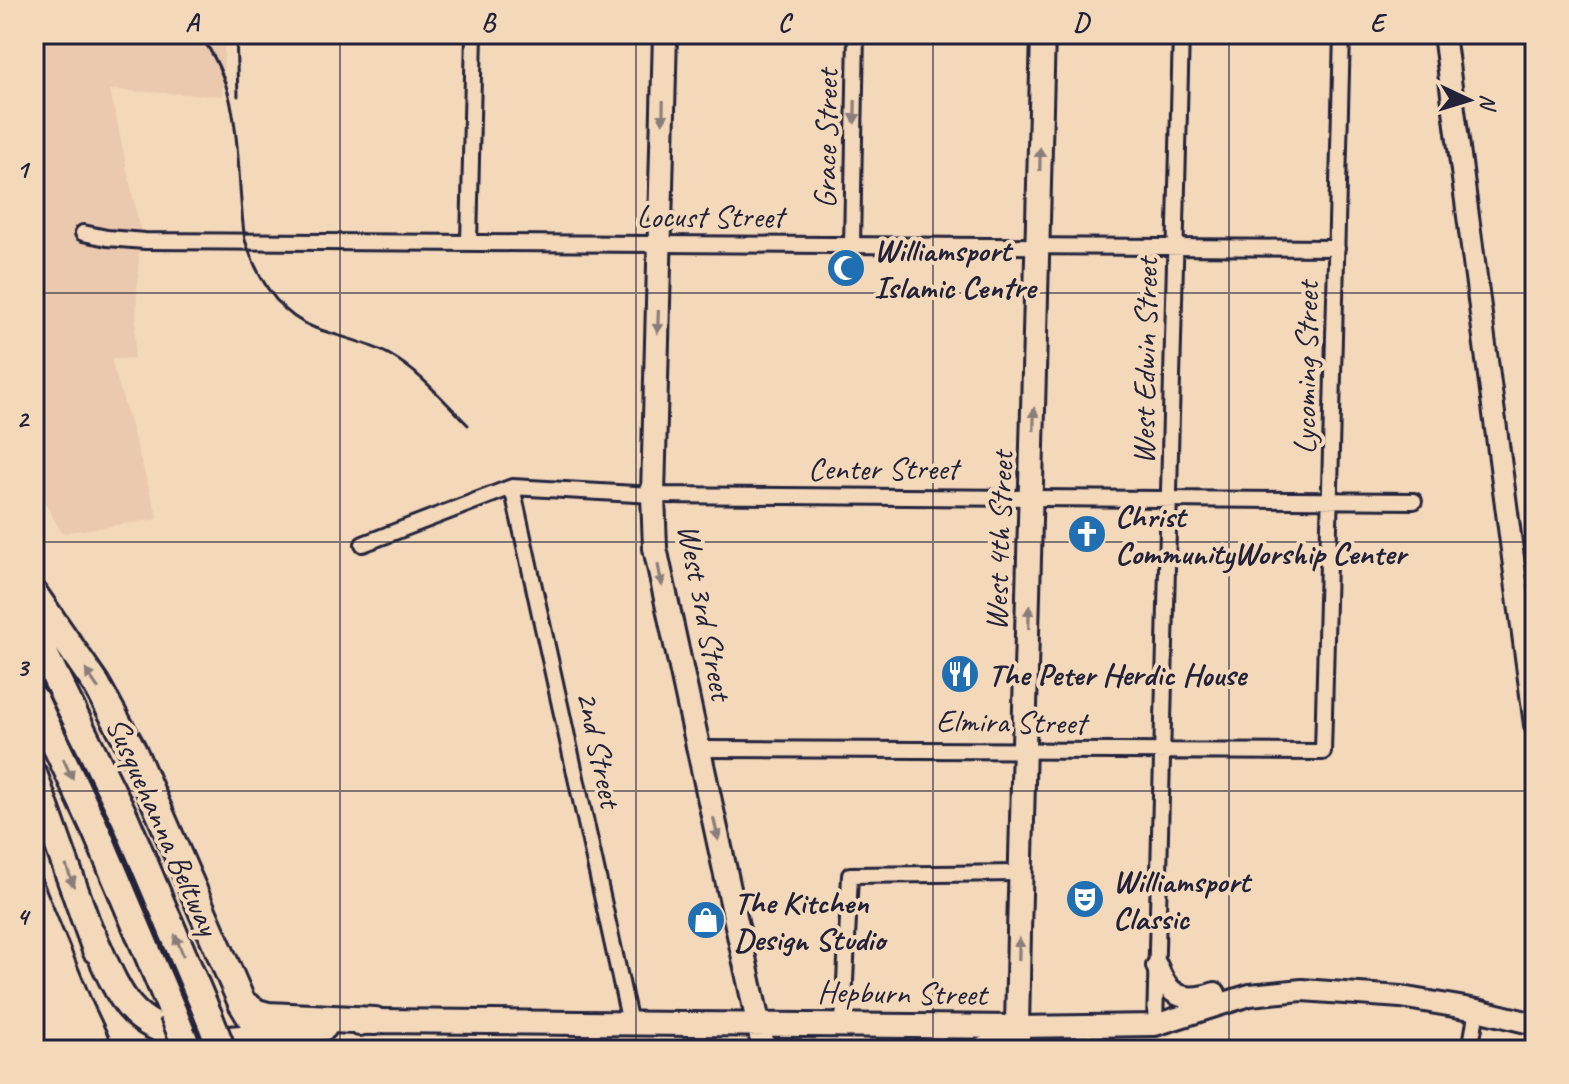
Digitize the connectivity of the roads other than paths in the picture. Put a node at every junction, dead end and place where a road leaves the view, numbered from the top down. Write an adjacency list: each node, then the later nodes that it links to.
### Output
1 (474, 34): 9 (street)
2 (665, 34): 10 (main road, West 3rd Street, one-way to 10)
3 (856, 34): 11 (street, Grace Street, one-way to 11)
4 (1043, 34): 12 (main road, West 4th Street, one-way to 4)
5 (1181, 34): 13 (street, West Edwin Street)
6 (1342, 34): 14 (street, Lycoming Street)
7 (1444, 34): 25 (street)
8 (83, 233): 9 (street, Locust Street)
9 (469, 242): 10 (street, Locust Street)
10 (660, 244): 11 (street, Locust Street); 16 (main road, West 3rd Street, one-way to 16)
11 (852, 245): 12 (street, Locust Street)
12 (1038, 246): 13 (street, Locust Street); 17 (main road, West 4th Street, one-way to 12)
13 (1176, 247): 14 (street, Locust Street); 18 (street, West Edwin Street)
14 (1337, 248): 19 (street, Lycoming Street)
15 (512, 487): 16 (street, Center Street); 21 (street, Center Street); 38 (street, 2nd Street)
16 (653, 495): 17 (street, Center Street); 26 (main road, West 3rd Street, one-way to 26)
17 (1033, 497): 18 (street, Center Street); 27 (main road, West 4th Street, one-way to 17)
18 (1169, 498): 19 (street, Center Street); 28 (street, West Edwin Street)
19 (1330, 500): 20 (street, Center Street); 29 (street, Lycoming Street)
20 (1414, 501)
21 (363, 544)
22 (34, 594): 35 (highway, one-way to 22)
23 (34, 633): 47 (highway, Susquehanna Beltway, one-way to 23, bridge)
24 (34, 699): 46 (highway, Susquehanna Beltway, one-way to 46, bridge)
25 (1535, 725)
26 (699, 749): 27 (street, Elmira Street); 39 (main road, West 3rd Street, one-way to 39)
27 (1025, 751): 28 (street, Elmira Street); 31 (main road, West 4th Street)
28 (1163, 751): 29 (street, Elmira Street); 33 (street, West Edwin Street)
29 (1323, 752)
30 (34, 776): 32 (highway, one-way to 32)
31 (1020, 873): 40 (street); 44 (main road, West 4th Street, one-way to 31)
32 (92, 935): 45 (highway); 47 (highway)
33 (1157, 966): 34 (street); 42 (street, West Edwin Street)
34 (1250, 995): 36 (street, Hepburn Street); 42 (street, Hepburn Street)
35 (242, 1003): 37 (highway); 45 (highway)
36 (1477, 1010): 41 (street, Hepburn Street); 52 (street)
37 (375, 1021): 38 (main road, Hepburn Street); 43 (main road, Hepburn Street)
38 (630, 1023): 39 (main road, Hepburn Street)
39 (758, 1024): 40 (main road, Hepburn Street); 49 (main road, West 3rd Street)
40 (843, 1024): 44 (main road, Hepburn Street)
41 (1535, 1024)
42 (1155, 1025): 44 (street, Hepburn Street)
43 (339, 1027): 45 (main road, Hepburn Street); 48 (main road)
44 (1017, 1027): 50 (street); 51 (main road, West 4th Street)
45 (269, 1043)
46 (188, 1050)
47 (219, 1050)
48 (315, 1050)
49 (764, 1050)
50 (973, 1050)
51 (1019, 1050)
52 (1470, 1050)

